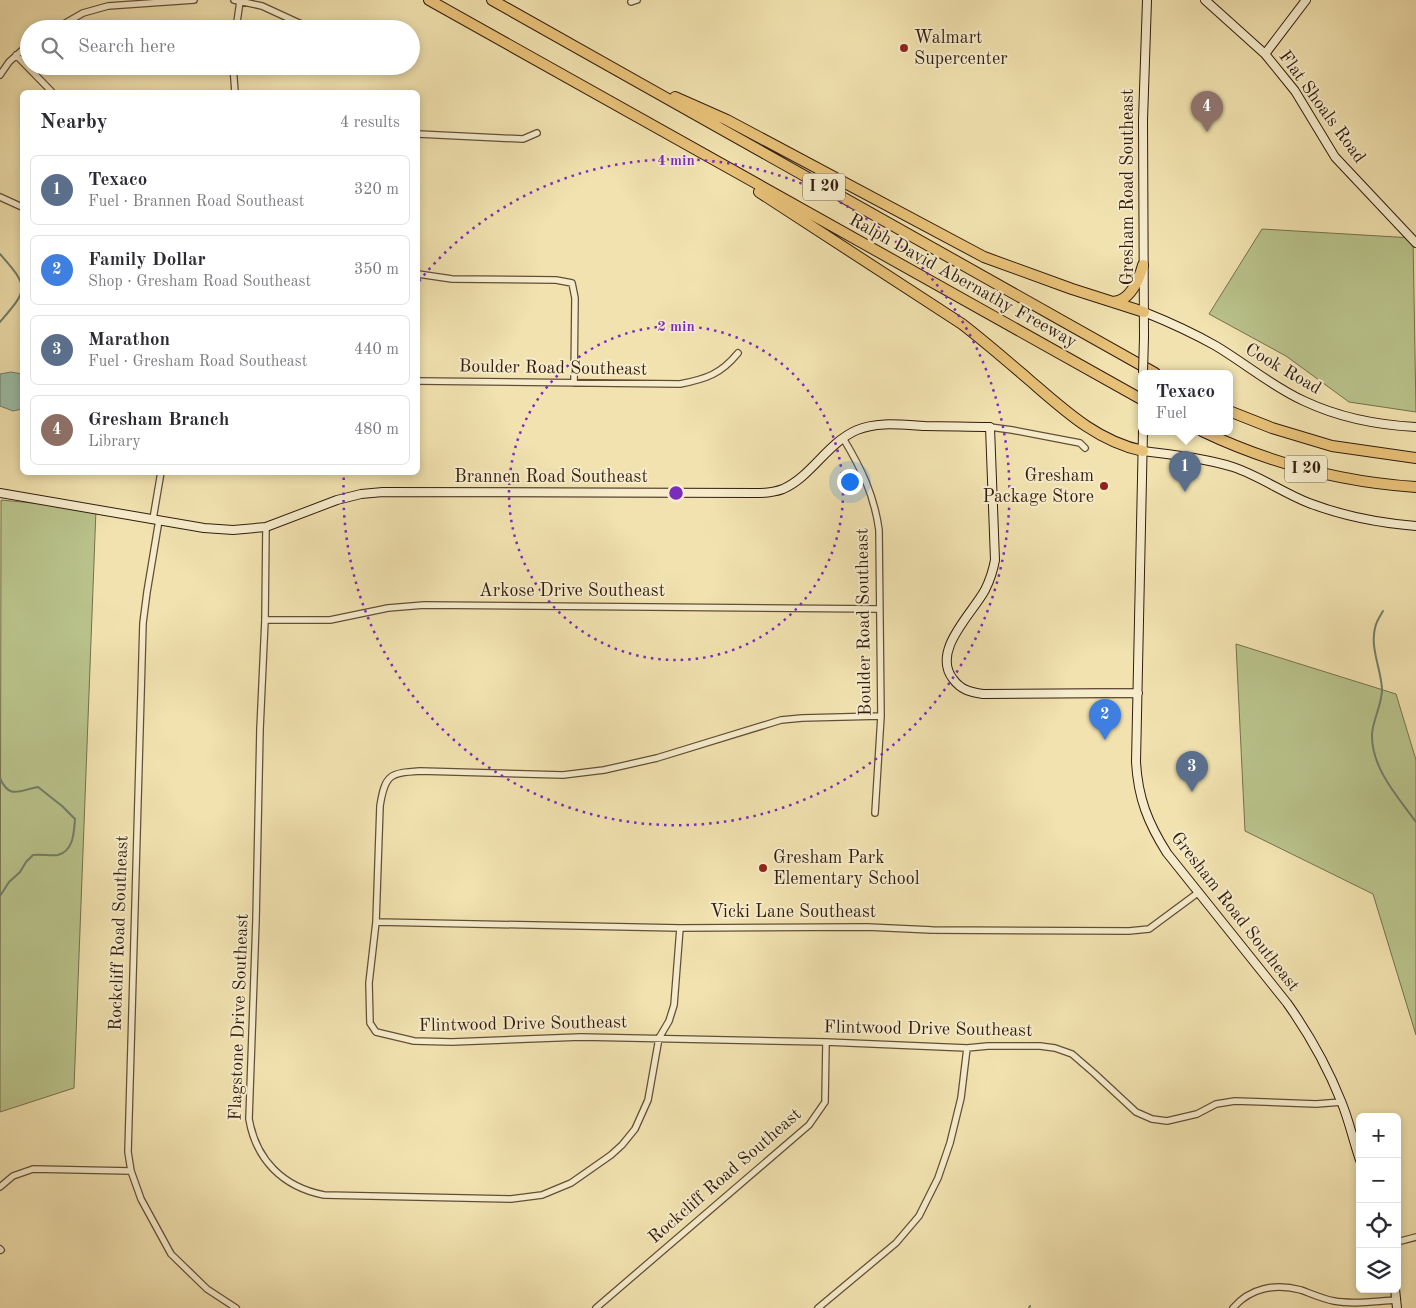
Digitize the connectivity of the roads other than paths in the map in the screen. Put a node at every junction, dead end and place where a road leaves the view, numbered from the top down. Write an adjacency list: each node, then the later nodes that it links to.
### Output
1 (194, 0): 8 (street)
2 (237, 0): 9 (street); 10 (street)
3 (429, 0): 23 (highway, Ralph David Abernathy Freeway / I 20)
4 (492, 0): 15 (highway, Ralph David Abernathy Freeway / I 20)
5 (1147, 0): 27 (street, Gresham Road Southeast)
6 (1205, 0): 12 (street, Flat Shoals Road)
7 (1306, 0): 12 (street)
8 (70, 20)
9 (236, 20)
10 (292, 20)
11 (20, 52): 13 (street)
12 (1265, 54): 26 (street, Flat Shoals Road)
13 (16, 55): 14 (street); 16 (street)
14 (20, 59)
15 (615, 69): 29 (highway); 33 (highway, Ralph David Abernathy Freeway / I 20)
16 (0, 75)
17 (35, 75): 19 (street)
18 (234, 75): 20 (street)
19 (50, 90)
20 (236, 90)
21 (537, 133): 22 (street)
22 (420, 134)
23 (670, 135): 36 (highway, Ralph David Abernathy Freeway / I 20); 44 (highway)
24 (0, 197): 25 (street)
25 (20, 206)
26 (1416, 243)
27 (1143, 265): 29 (highway); 30 (street, Gresham Road Southeast)
28 (420, 274): 35 (street)
29 (1112, 302): 30 (highway)
30 (1144, 312): 32 (street, Gresham Road Southeast, bridge); 39 (street, Cook Road)
31 (738, 353): 35 (street, Boulder Road Southeast)
32 (1143, 370)
33 (1150, 370)
34 (420, 381): 35 (street, Boulder Road Southeast)
35 (574, 383)
36 (1138, 397)
37 (1233, 413): 45 (highway, I 20)
38 (990, 427): 42 (street, Brannen Road Southeast); 43 (street, Brannen Road Southeast); 54 (street)
39 (1416, 427)
40 (1143, 435): 44 (street, Gresham Road Southeast)
41 (1212, 435): 47 (highway, I 20)
42 (843, 438): 51 (street, Brannen Road Southeast); 52 (street, Boulder Road Southeast)
43 (1085, 448)
44 (1143, 451): 50 (street); 54 (street, Gresham Road Southeast)
45 (1416, 458)
46 (161, 475): 49 (street, Rockcliff Road Southeast)
47 (1416, 487)
48 (0, 493): 49 (street, Brannen Road Southeast)
49 (156, 520): 51 (street, Brannen Road Southeast); 65 (street, Rockcliff Road Southeast)
50 (1416, 526)
51 (266, 527): 53 (street, Flagstone Drive Southeast)
52 (879, 609): 53 (street, Arkose Drive Southeast); 55 (street, Boulder Road Southeast)
53 (265, 620): 60 (street, Flagstone Drive Southeast)
54 (1138, 693): 57 (street, Gresham Road Southeast)
55 (880, 716): 56 (street, Boulder Road Southeast); 58 (street, Flintwood Drive Southeast)
56 (875, 813)
57 (1199, 892): 59 (street, Vicki Lane Southeast); 63 (street, Gresham Road Southeast)
58 (376, 922): 59 (street, Vicki Lane Southeast); 60 (street, Flintwood Drive Southeast)
59 (680, 928): 60 (street, Flagstone Drive Southeast)
60 (659, 1038): 61 (street, Flintwood Drive Southeast)
61 (826, 1042): 62 (street, Flintwood Drive Southeast); 71 (street, Rockcliff Road Southeast)
62 (967, 1048): 63 (street, Flintwood Drive Southeast); 72 (street)
63 (1342, 1102): 64 (street, Gresham Road Southeast)
64 (1359, 1158)
65 (131, 1171): 66 (street); 70 (street, Rockcliff Road Southeast)
66 (0, 1187)
67 (1416, 1237): 68 (street)
68 (1401, 1241)
69 (1397, 1304): 73 (street)
70 (236, 1308)
71 (596, 1308)
72 (818, 1308)
73 (1233, 1308)

